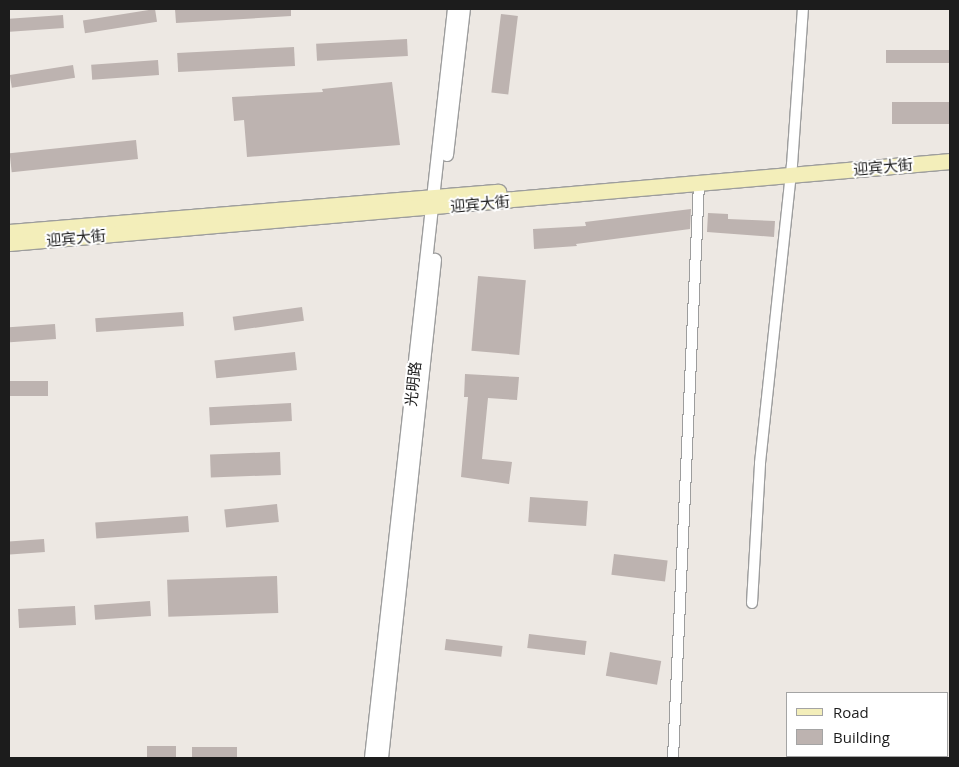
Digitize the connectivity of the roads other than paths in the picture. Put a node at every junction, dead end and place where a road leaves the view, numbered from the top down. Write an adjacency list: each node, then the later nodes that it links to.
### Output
1 (454, 9): 8 (street, 光明路)
2 (464, 9): 8 (street, 光明路)
3 (803, 9): 6 (street)
4 (950, 151): 6 (main road, 迎宾大街)
5 (950, 161): 6 (main road, 迎宾大街)
6 (792, 170): 7 (main road, 迎宾大街); 8 (main road, 迎宾大街); 11 (street)
7 (699, 183): 8 (main road, 迎宾大街); 14 (street)
8 (437, 203): 9 (main road, 迎宾大街); 10 (main road, 迎宾大街); 12 (street, 光明路); 13 (street, 光明路)
9 (9, 232)
10 (9, 243)
11 (752, 603)
12 (371, 758)
13 (382, 758)
14 (673, 758)

